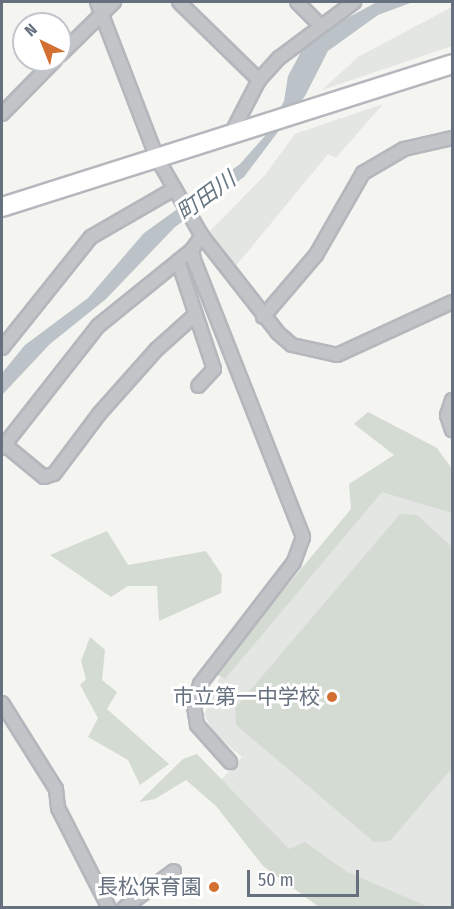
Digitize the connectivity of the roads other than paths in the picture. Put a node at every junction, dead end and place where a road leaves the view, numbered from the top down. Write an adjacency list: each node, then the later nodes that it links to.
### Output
1 (97, 2): 6 (street)
2 (114, 2): 6 (street)
3 (179, 2): 11 (street)
4 (297, 2): 7 (street)
5 (354, 2): 7 (street)
6 (102, 14): 8 (street); 15 (street)
7 (319, 24): 11 (street)
8 (72, 44)
9 (453, 64): 13 (street)
10 (43, 72): 12 (street)
11 (259, 80): 13 (street)
12 (2, 114)
13 (236, 133): 15 (street)
14 (453, 138): 23 (street)
15 (157, 158): 16 (street); 17 (street)
16 (174, 189): 18 (street); 24 (street)
17 (2, 207)
18 (202, 236): 19 (street); 23 (street)
19 (192, 250): 20 (street); 30 (street)
20 (178, 261): 22 (street); 28 (street)
21 (453, 302): 23 (street)
22 (196, 314): 25 (street); 28 (street)
23 (263, 317)
24 (2, 348)
25 (198, 386)
26 (453, 400): 27 (street)
27 (453, 430)
28 (3, 446)
29 (2, 703): 32 (street)
30 (230, 762)
31 (174, 871): 33 (street)
32 (109, 908)
33 (124, 908)

